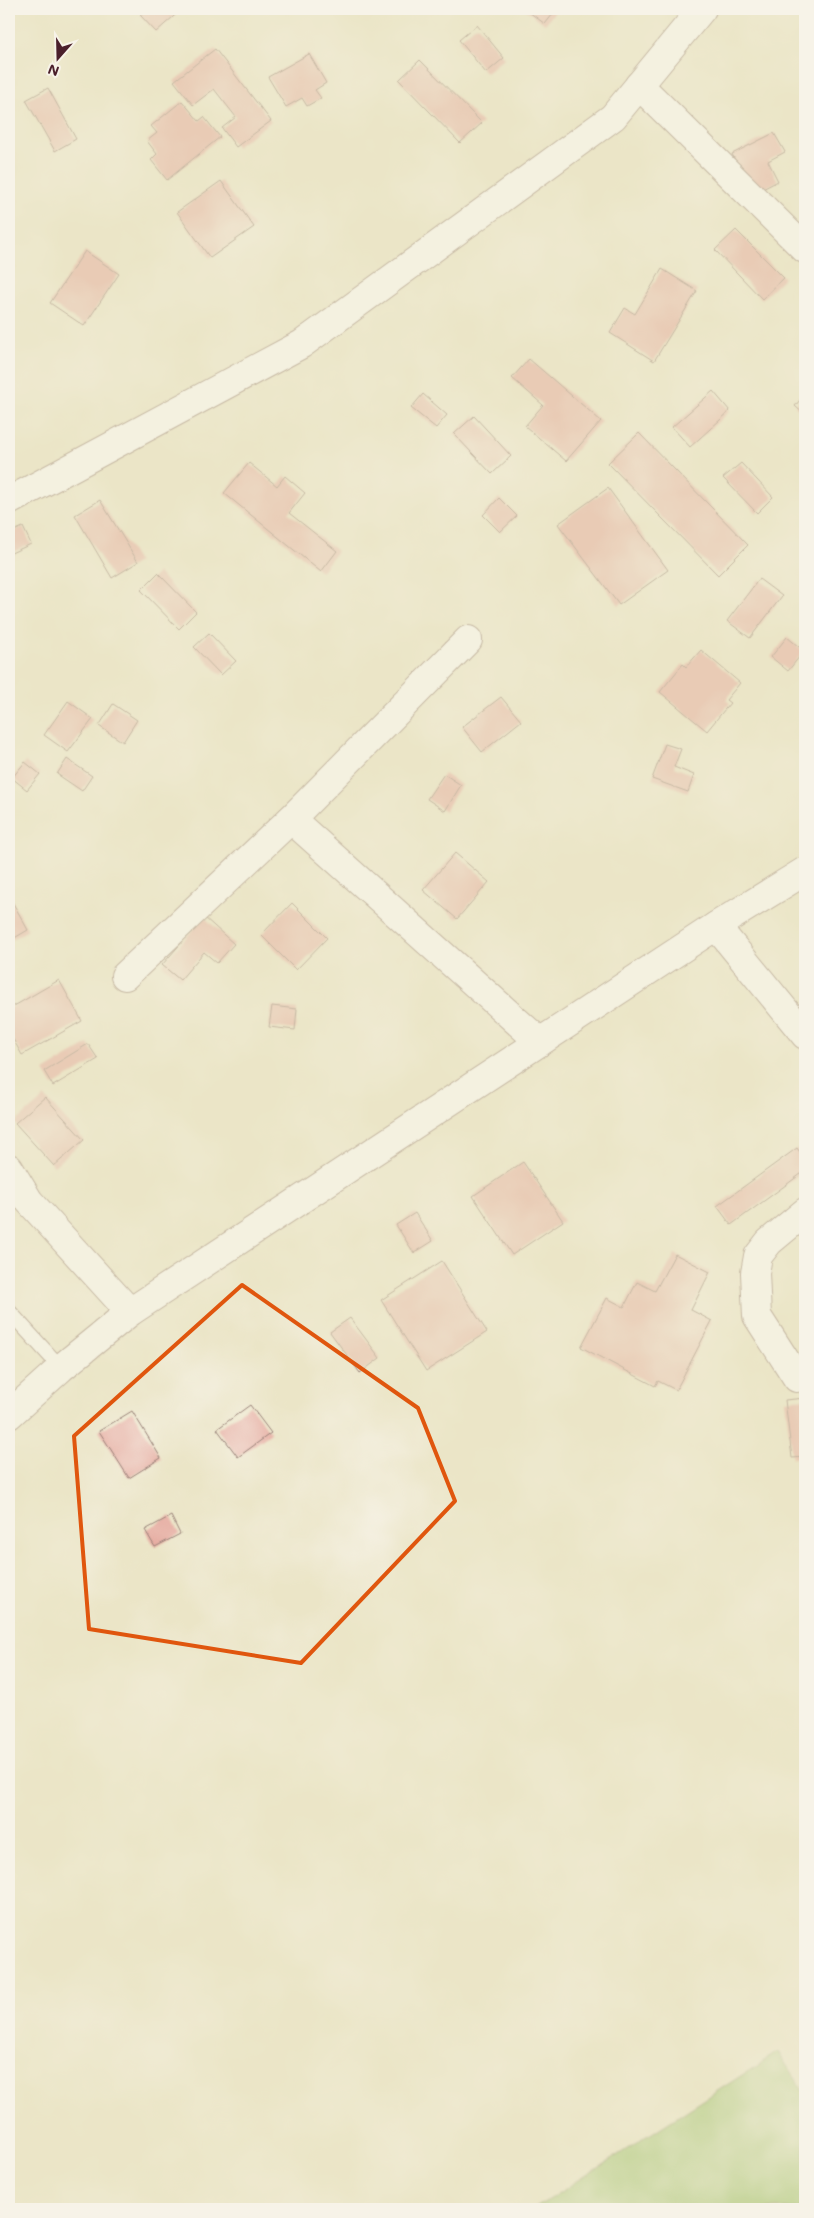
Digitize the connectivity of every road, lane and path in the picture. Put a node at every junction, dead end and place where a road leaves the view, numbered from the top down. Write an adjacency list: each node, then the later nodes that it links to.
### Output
1 (702, 9): 2 (street)
2 (639, 85): 3 (street); 4 (street)
3 (805, 249)
4 (9, 500)
5 (468, 640): 6 (street)
6 (291, 819): 9 (street); 11 (street)
7 (805, 871): 8 (street)
8 (716, 926): 10 (street); 11 (street)
9 (125, 976)
10 (805, 1035)
11 (540, 1042): 15 (street)
12 (9, 1168): 15 (street)
13 (805, 1212): 17 (street)
14 (9, 1310): 16 (lane)
15 (130, 1312): 16 (street)
16 (61, 1368): 18 (street)
17 (797, 1378)
18 (9, 1415)

